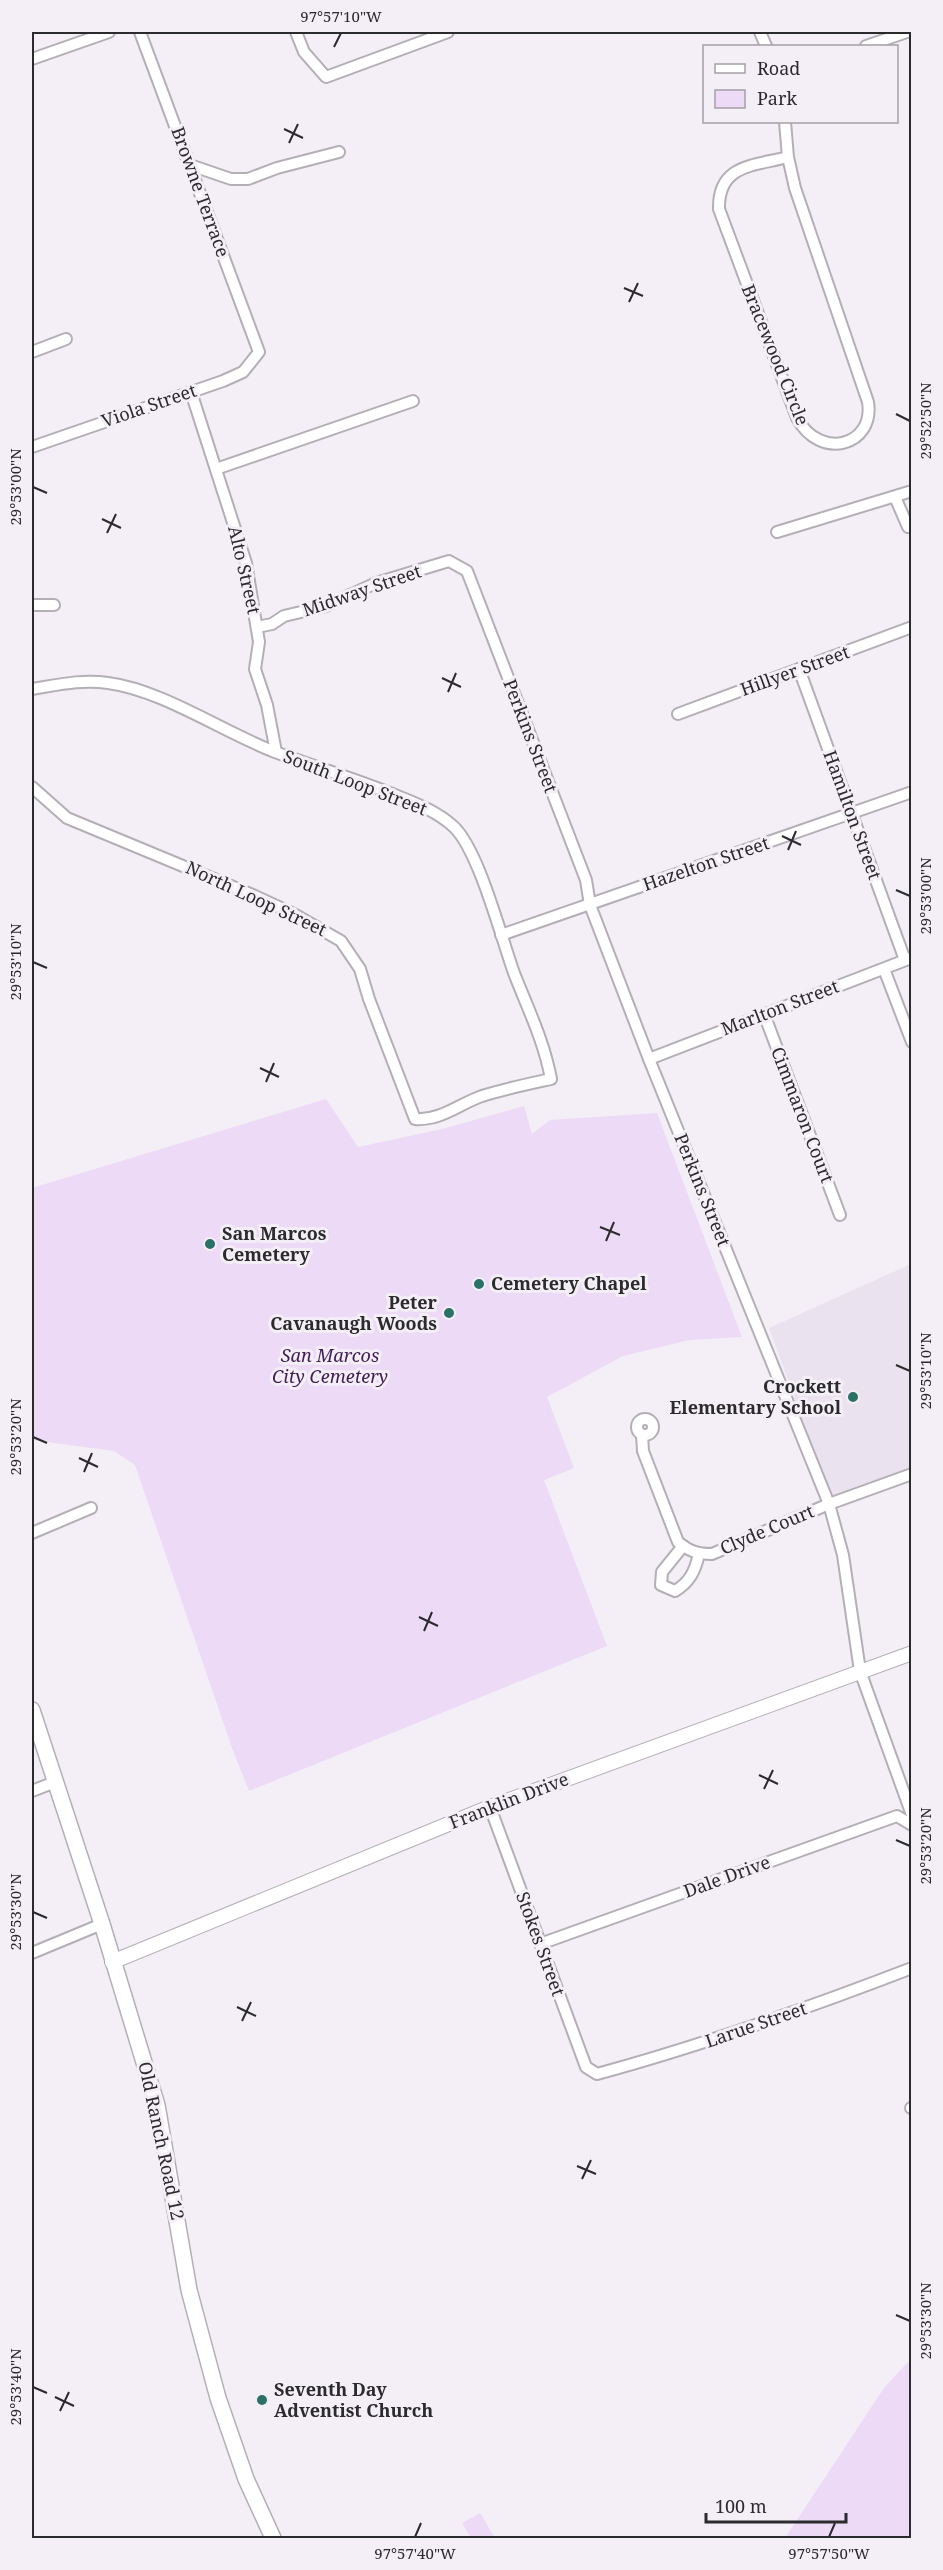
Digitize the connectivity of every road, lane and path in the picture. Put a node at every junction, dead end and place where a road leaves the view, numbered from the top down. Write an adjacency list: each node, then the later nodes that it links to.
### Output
1 (108, 32): 8 (street)
2 (140, 32): 12 (street, Browne Terrace)
3 (296, 32): 4 (street)
4 (448, 32)
5 (907, 32): 6 (street)
6 (884, 36): 7 (street)
7 (868, 45)
8 (32, 59)
9 (785, 123): 11 (street, Bracewood Circle)
10 (339, 152): 12 (street)
11 (788, 157): 11 (street, Bracewood Circle)
12 (190, 165): 15 (street, Browne Terrace)
13 (66, 339): 14 (street)
14 (32, 352)
15 (260, 352): 16 (street, Viola Street)
16 (191, 392): 18 (street, Viola Street); 19 (street, Alto Street)
17 (413, 402): 19 (street)
18 (32, 447)
19 (216, 469): 27 (street, Alto Street)
20 (912, 491): 21 (street)
21 (895, 497): 22 (street); 23 (street)
22 (908, 528)
23 (777, 532)
24 (467, 571): 27 (street, Midway Street); 36 (street, Perkins Street)
25 (32, 605): 26 (street)
26 (54, 605)
27 (256, 627): 32 (street, Alto Street)
28 (912, 627): 29 (street, Hillyer Street)
29 (799, 669): 31 (street, Hillyer Street); 35 (street, Hamilton Street)
30 (32, 689): 32 (street, South Loop Street)
31 (678, 714)
32 (276, 752): 37 (street, South Loop Street)
33 (32, 787): 43 (street, North Loop Street)
34 (912, 792): 35 (street, Hazelton Street)
35 (852, 813): 36 (street, Hazelton Street); 38 (street, Hamilton Street)
36 (590, 905): 37 (street, Hazelton Street); 42 (street, Perkins Street)
37 (501, 935): 43 (street, South Loop Street)
38 (908, 959): 39 (street, Marlton Street)
39 (884, 969): 40 (street, Marlton Street); 41 (street)
40 (764, 1014): 42 (street, Marlton Street); 44 (street, Cimmaron Court)
41 (912, 1042)
42 (649, 1059): 47 (street, Perkins Street)
43 (551, 1079)
44 (840, 1215)
45 (642, 1435): 50 (street)
46 (912, 1474): 47 (street, Clyde Court)
47 (829, 1504): 51 (street, Clyde Court); 53 (street, Perkins Street)
48 (91, 1508): 49 (street)
49 (32, 1533)
50 (683, 1546): 51 (street, Clyde Court); 51 (street)
51 (699, 1554)
52 (912, 1653): 53 (street, Franklin Drive)
53 (860, 1671): 57 (street, Franklin Drive); 58 (street, Perkins Street)
54 (32, 1710): 55 (main road, Old Ranch Road 12)
55 (55, 1782): 56 (street); 60 (main road, Old Ranch Road 12)
56 (32, 1791)
57 (490, 1807): 61 (street, Stokes Street); 63 (street, Franklin Drive)
58 (912, 1815)
59 (912, 1825): 61 (street, Dale Drive)
60 (102, 1924): 62 (street); 63 (main road, Old Ranch Road 12)
61 (540, 1944): 65 (street, Stokes Street)
62 (32, 1953)
63 (112, 1962): 66 (main road, Old Ranch Road 12)
64 (912, 1968): 65 (street, Larue Street)
65 (597, 2074)
66 (273, 2538)

